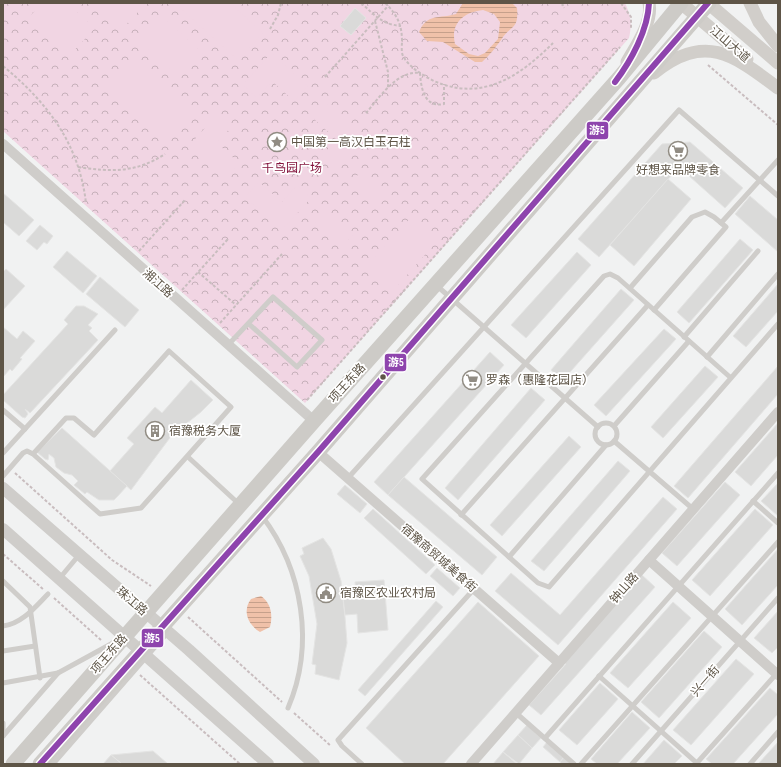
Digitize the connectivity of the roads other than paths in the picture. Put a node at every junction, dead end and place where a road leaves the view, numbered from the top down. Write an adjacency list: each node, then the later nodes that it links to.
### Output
1 (649, 3): 8 (main road)
2 (681, 3): 5 (main road, 江山大道); 8 (main road, 项王东路)
3 (709, 3): 5 (main road, 项王东路); 7 (main road, 江山大道)
4 (750, 3): 6 (main road)
5 (698, 16): 9 (main road, 江山大道); 11 (main road, 项王东路)
6 (778, 46)
7 (778, 63)
8 (619, 78): 19 (main road, 项王东路)
9 (778, 85)
10 (778, 88): 11 (main road)
11 (632, 90): 21 (main road, 项王东路)
12 (3, 144): 30 (street, 湘江路)
13 (778, 160): 14 (lane)
14 (760, 180): 15 (lane); 16 (lane); 26 (lane)
15 (778, 196)
16 (721, 223): 20 (lane); 23 (lane)
17 (758, 251): 28 (lane)
18 (778, 274): 31 (lane)
19 (436, 284): 21 (lane); 37 (main road, 项王东路)
20 (630, 288): 22 (lane); 32 (lane)
21 (451, 298): 26 (lane); 43 (main road, 项王东路)
22 (648, 305): 23 (lane); 34 (lane)
23 (654, 310): 28 (lane)
24 (249, 324): 24 (lane); 30 (lane)
25 (778, 324): 33 (lane)
26 (484, 326): 32 (lane); 50 (lane)
27 (115, 330): 40 (lane)
28 (684, 337): 29 (lane)
29 (689, 341): 31 (lane); 38 (lane)
30 (231, 342): 37 (street, 湘江路)
31 (707, 357): 33 (lane)
32 (526, 363): 34 (lane); 56 (lane)
33 (731, 378): 47 (lane)
34 (565, 398): 39 (lane); 56 (lane)
35 (3, 410): 40 (lane)
36 (778, 412): 54 (street, 钟山路)
37 (314, 421): 53 (main road, 项王东路)
38 (614, 426): 39 (lane); 41 (lane)
39 (598, 427): 42 (lane)
40 (25, 429): 44 (lane)
41 (614, 441): 42 (lane); 47 (lane)
42 (606, 445): 61 (lane)
43 (318, 452): 50 (street, 宿豫商贸城美食街); 55 (main road, 项王东路)
44 (3, 453)
45 (33, 454): 46 (lane); 46 (lane); 49 (lane)
46 (188, 457): 53 (lane)
47 (649, 472): 54 (lane); 61 (lane)
48 (778, 473): 52 (lane)
49 (3, 476)
50 (348, 478): 66 (street, 宿豫商贸城美食街)
51 (3, 488): 60 (street, 珠江路)
52 (753, 501): 57 (lane); 65 (lane)
53 (240, 505): 70 (main road, 项王东路)
54 (693, 509): 62 (street, 钟山路)
55 (262, 515): 73 (main road, 项王东路); 86 (lane)
56 (461, 515): 61 (lane)
57 (778, 523)
58 (3, 529): 63 (street)
59 (778, 542): 71 (lane)
60 (79, 556): 63 (lane); 70 (street, 珠江路)
61 (509, 557)
62 (649, 560): 65 (street); 79 (street, 钟山路)
63 (59, 580): 74 (street)
64 (3, 581): 69 (lane)
65 (678, 586): 71 (street); 82 (lane)
66 (474, 589): 79 (street, 宿豫商贸城美食街); 98 (lane)
67 (48, 594): 69 (lane)
68 (778, 598): 75 (lane, 兴一街)
69 (31, 612): 72 (lane); 76 (lane)
70 (145, 613): 73 (street, 珠江路); 74 (main road, 项王东路)
71 (712, 616): 75 (street); 85 (lane)
72 (3, 626)
73 (166, 630): 78 (main road, 项王东路); 97 (street, 珠江路)
74 (125, 636): 78 (street); 80 (lane); 93 (main road, 项王东路)
75 (740, 641): 81 (street); 89 (lane, 兴一街)
76 (35, 646): 77 (lane); 83 (lane)
77 (3, 651)
78 (145, 654): 94 (main road, 项王东路); 95 (lane); 96 (street)
79 (559, 663): 87 (street, 钟山路)
80 (58, 673): 83 (lane); 91 (lane)
81 (777, 674): 103 (lane)
82 (599, 676): 85 (lane); 92 (lane)
83 (40, 678): 84 (lane)
84 (3, 683)
85 (632, 706): 89 (lane); 101 (lane)
86 (288, 708)
87 (516, 713): 92 (lane); 99 (street, 钟山路)
88 (3, 723): 91 (lane)
89 (661, 731): 102 (lane, 兴一街); 103 (lane)
90 (778, 732): 104 (lane)
91 (3, 736)
92 (545, 738): 100 (lane)
93 (13, 764)
94 (40, 764)
95 (53, 764)
96 (268, 764)
97 (314, 764)
98 (362, 764)
99 (471, 764)
100 (574, 764)
101 (580, 764)
102 (632, 764)
103 (697, 764)
104 (750, 764)

